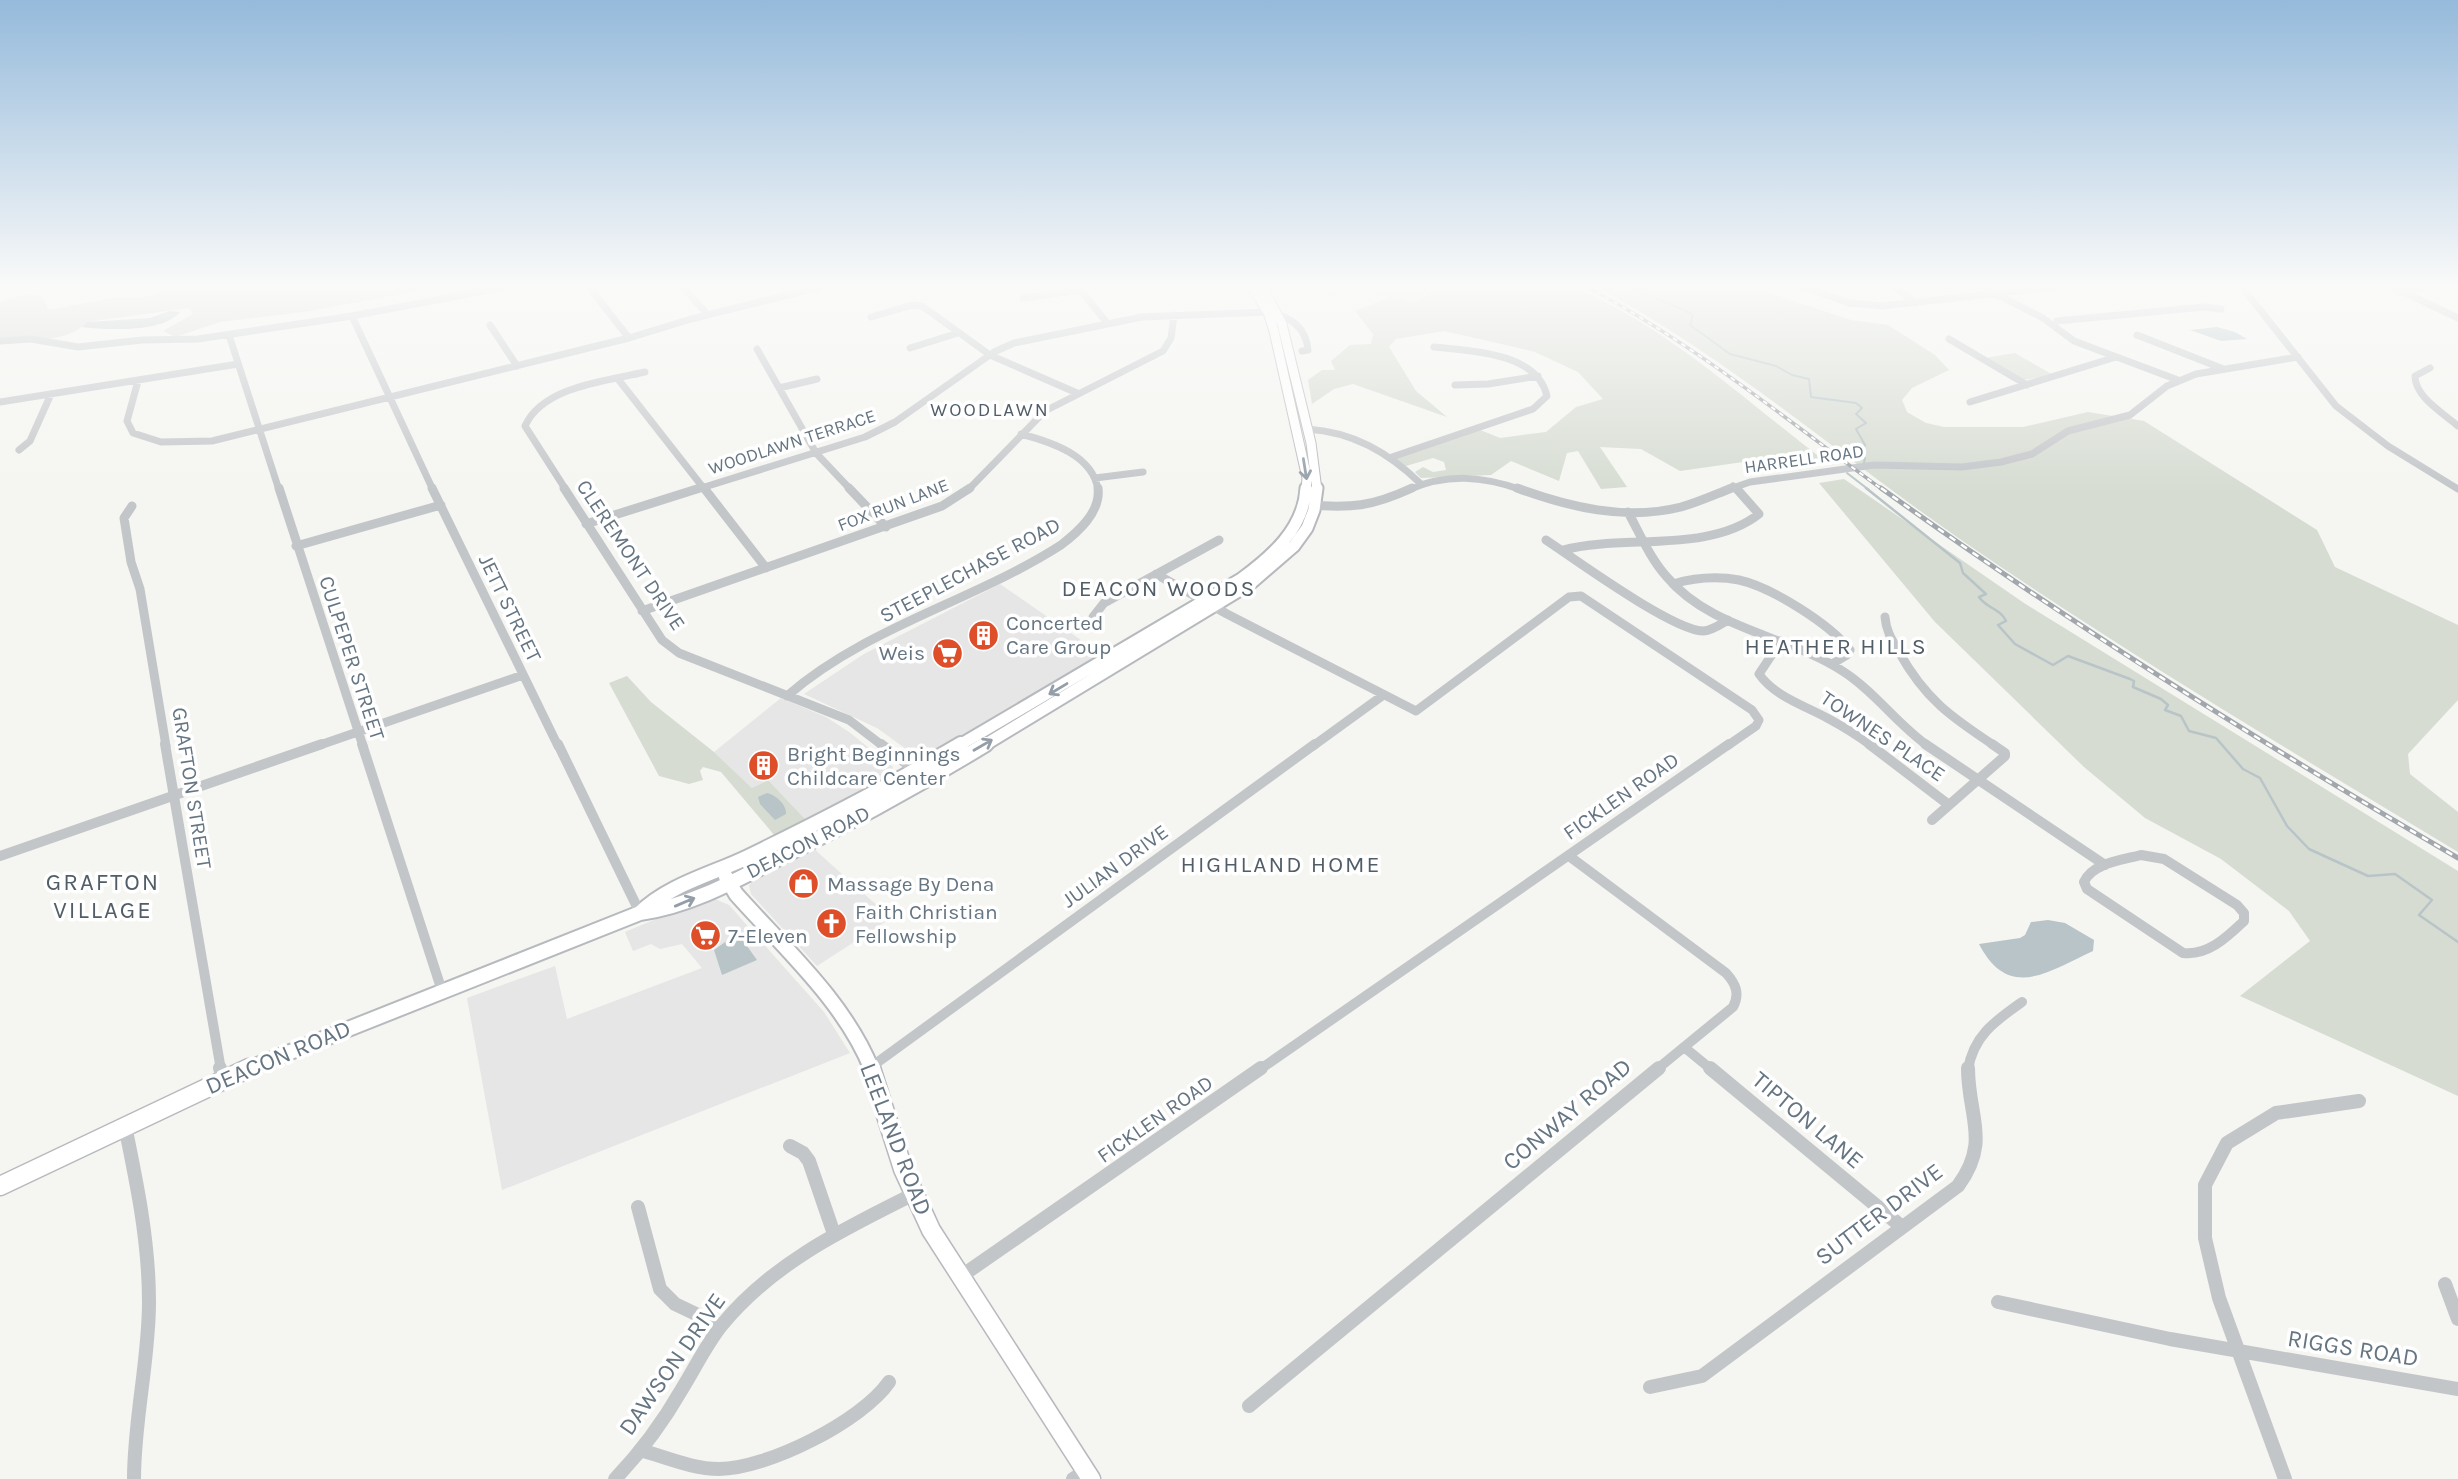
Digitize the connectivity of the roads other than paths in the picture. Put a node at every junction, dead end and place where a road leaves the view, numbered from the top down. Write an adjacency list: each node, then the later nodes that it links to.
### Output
1 (236, 356): 16 (street, CULPEPER STREET)
2 (371, 356): 31 (street, JETT STREET)
3 (510, 356): 17 (street)
4 (557, 356): 17 (street)
5 (761, 356): 28 (street)
6 (989, 356): 41 (street, WOODLAWN TERRACE)
7 (993, 356): 29 (street)
8 (1153, 356): 29 (street, FOX RUN LANE)
9 (1281, 356): 50 (main road, DEACON ROAD, one-way to 50)
10 (1285, 356): 37 (main road, DEACON ROAD)
11 (1491, 356): 21 (street)
12 (1978, 356): 27 (street)
13 (2192, 356): 18 (street)
14 (2116, 357): 24 (street); 27 (street)
15 (2298, 357): 18 (street, HARRELL ROAD); 48 (street)
16 (238, 364): 25 (street); 38 (street, CULPEPER STREET)
17 (517, 366): 31 (street)
18 (2223, 368): 24 (street, HARRELL ROAD)
19 (2430, 368): 35 (street)
20 (645, 372): 22 (street, CLEREMONT DRIVE)
21 (1538, 376): 26 (street); 42 (street)
22 (618, 379): 47 (street); 53 (street, CLEREMONT DRIVE)
23 (817, 379): 28 (street)
24 (2178, 380): 46 (street, HARRELL ROAD)
25 (138, 381): 30 (street); 38 (street)
26 (1455, 385)
27 (2027, 385): 33 (street)
28 (779, 388): 41 (street)
29 (1077, 393): 39 (street, FOX RUN LANE)
30 (51, 394): 32 (street); 40 (street)
31 (390, 398): 38 (street); 49 (street, JETT STREET)
32 (0, 402)
33 (1970, 402)
34 (2458, 417): 35 (street)
35 (2449, 419): 36 (street)
36 (2458, 426)
37 (1307, 429): 42 (street); 50 (main road, DEACON ROAD)
38 (260, 431): 58 (street, CULPEPER STREET)
39 (1021, 434): 44 (street); 54 (street, FOX RUN LANE)
40 (19, 450)
41 (816, 453): 47 (street, WOODLAWN TERRACE); 54 (street)
42 (1389, 458): 45 (street)
43 (1143, 472): 44 (street)
44 (1095, 478): 71 (street, STEEPLECHASE ROAD)
45 (1421, 484): 50 (street, HARRELL ROAD); 52 (street, HARRELL ROAD)
46 (1733, 486): 52 (street, HARRELL ROAD); 57 (street)
47 (704, 488): 53 (street, WOODLAWN TERRACE); 60 (street)
48 (2458, 489)
49 (441, 505): 58 (street); 70 (street, JETT STREET)
50 (1310, 505): 63 (main road, DEACON ROAD)
51 (132, 506): 76 (street, GRAFTON STREET)
52 (1628, 512): 57 (street)
53 (586, 524): 64 (street, CLEREMONT DRIVE)
54 (886, 527): 60 (street, FOX RUN LANE)
55 (1219, 540): 61 (street)
56 (1546, 540): 59 (street)
57 (1644, 540): 59 (street); 62 (street)
58 (296, 546): 73 (street, CULPEPER STREET)
59 (1563, 551): 67 (street)
60 (766, 568): 64 (street, FOX RUN LANE)
61 (1156, 574): 63 (street, FICKLEN ROAD); 65 (street)
62 (1673, 584): 67 (street); 69 (street)
63 (1209, 603): 72 (street, FICKLEN ROAD); 74 (main road, DEACON ROAD)
64 (642, 611): 71 (street, CLEREMONT DRIVE)
65 (1093, 617)
66 (1885, 617): 75 (street, TOWNES PLACE)
67 (1727, 620): 68 (street)
68 (1781, 641): 69 (street); 77 (street, TOWNES PLACE)
69 (1832, 664): 75 (street)
70 (523, 675): 73 (street); 83 (street, JETT STREET)
71 (787, 695): 74 (street, CLEREMONT DRIVE)
72 (1382, 696): 80 (street, FICKLEN ROAD); 87 (street, JULIAN DRIVE)
73 (358, 732): 76 (street); 84 (street, CULPEPER STREET)
74 (921, 775): 82 (main road, DEACON ROAD)
75 (1978, 780): 77 (street, TOWNES PLACE); 81 (street)
76 (174, 796): 79 (street); 88 (street, GRAFTON STREET)
77 (1949, 804): 78 (street, TOWNES PLACE)
78 (1932, 820)
79 (0, 856)
80 (1569, 856): 86 (street, CONWAY ROAD); 97 (street, FICKLEN ROAD)
81 (2105, 865): 81 (street)
82 (725, 876): 83 (main road, DEACON ROAD); 87 (main road, LEELAND ROAD)
83 (640, 913): 84 (main road, DEACON ROAD)
84 (442, 991): 88 (main road, DEACON ROAD)
85 (2022, 1002): 95 (street, SUTTER DRIVE)
86 (1684, 1047): 95 (street, TIPTON LANE); 106 (street, CONWAY ROAD)
87 (871, 1067): 93 (main road, LEELAND ROAD)
88 (223, 1079): 90 (main road, DEACON ROAD)
89 (2359, 1101): 102 (street)
90 (125, 1126): 92 (main road, DEACON ROAD); 109 (street)
91 (790, 1146): 96 (street)
92 (0, 1185)
93 (914, 1195): 96 (street, DAWSON DRIVE); 97 (main road, LEELAND ROAD)
94 (638, 1207): 101 (street)
95 (1902, 1227): 104 (street, SUTTER DRIVE)
96 (834, 1234): 101 (street, DAWSON DRIVE)
97 (960, 1277): 108 (main road, LEELAND ROAD)
98 (2445, 1284): 100 (street)
99 (1998, 1302): 102 (street, RIGGS ROAD)
100 (2458, 1319)
101 (721, 1326): 107 (street, DAWSON DRIVE)
102 (2240, 1353): 105 (street, RIGGS ROAD); 111 (street)
103 (889, 1382): 107 (street)
104 (1650, 1387)
105 (2458, 1389)
106 (1249, 1406)
107 (640, 1450): 110 (street, DAWSON DRIVE)
108 (1083, 1476)
109 (134, 1479)
110 (615, 1479)
111 (2285, 1479)

